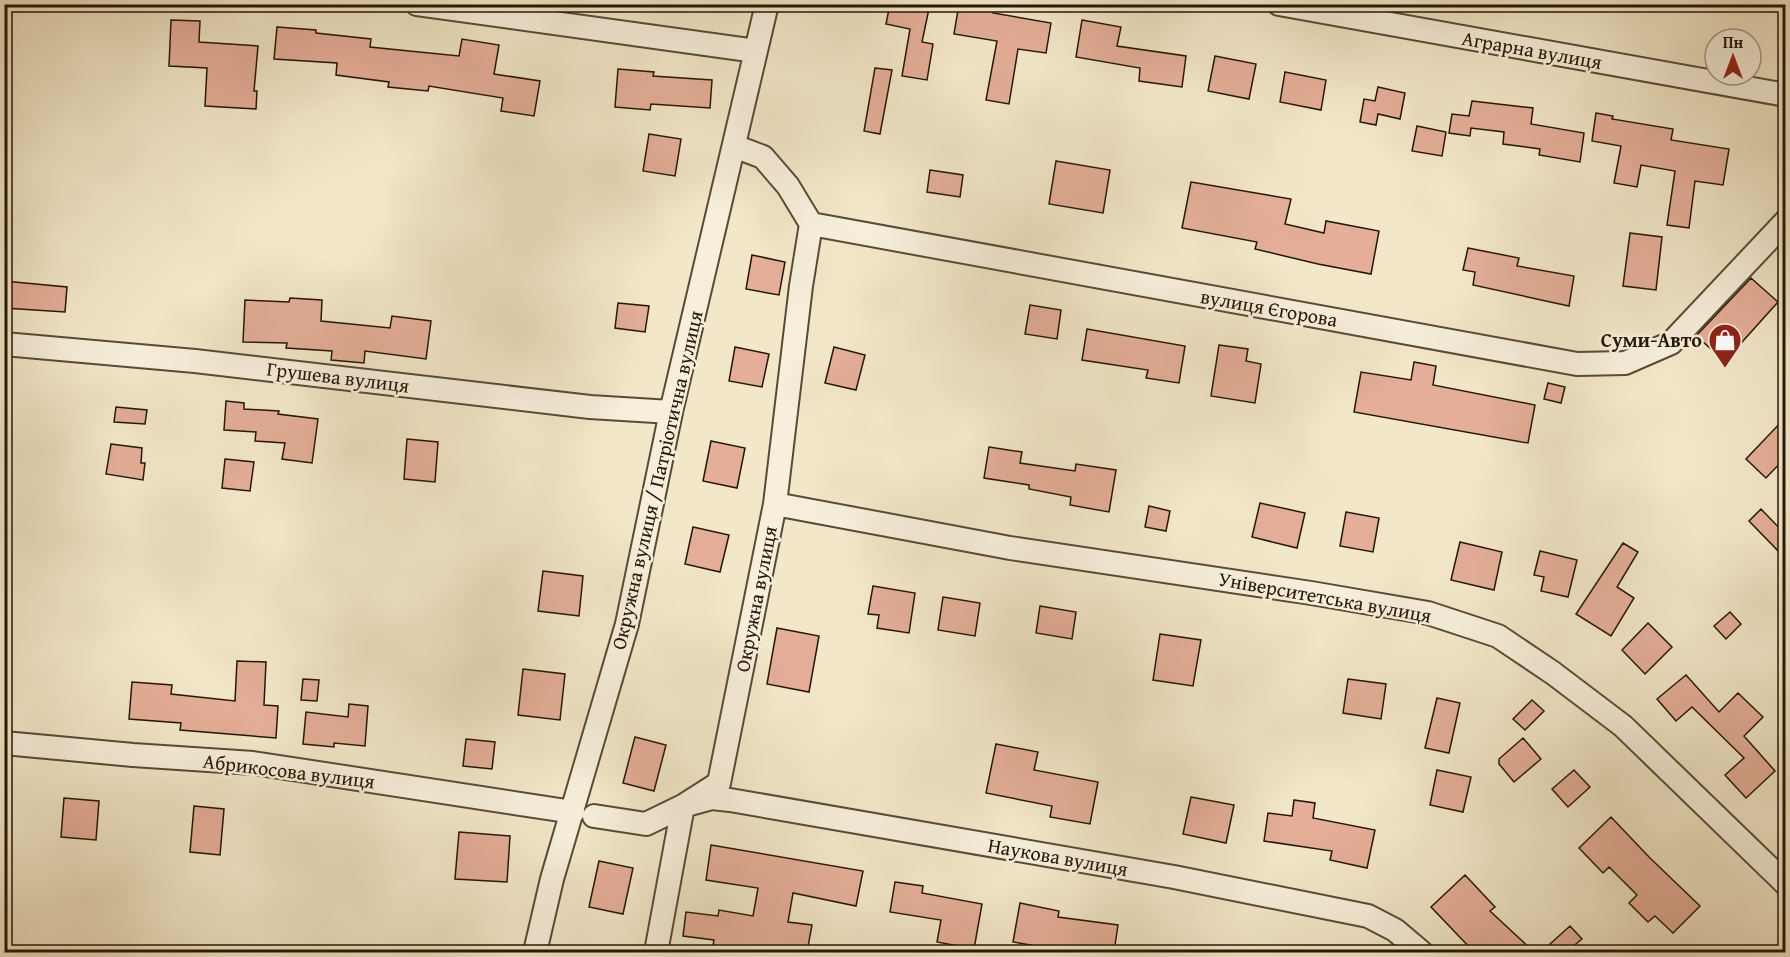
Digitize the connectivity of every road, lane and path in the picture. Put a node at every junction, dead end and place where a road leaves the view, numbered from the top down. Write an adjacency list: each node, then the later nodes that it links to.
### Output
1 (417, 4): 4 (street)
2 (767, 4): 4 (street, Окружна вулиця / Патріотична вулиця)
3 (1280, 4): 5 (street, Аграрна вулиця)
4 (756, 51): 6 (street, Окружна вулиця / Патріотична вулиця)
5 (1785, 95)
6 (734, 146): 8 (street); 10 (street, Окружна вулиця / Патріотична вулиця)
7 (1785, 221): 8 (street, вулиця Єгорова)
8 (811, 224): 11 (street, Окружна вулиця)
9 (4, 344): 10 (street, Грушева вулиця)
10 (670, 412): 14 (street, Окружна вулиця / Патріотична вулиця)
11 (775, 504): 13 (street, Окружна вулиця); 15 (street, Університетська вулиця)
12 (4, 743): 14 (street, Абрикосова вулиця)
13 (683, 806): 14 (street, Абрикосова вулиця); 17 (street); 18 (street, Наукова вулиця)
14 (583, 814): 16 (street, Окружна вулиця / Патріотична вулиця)
15 (1785, 884)
16 (535, 952)
17 (656, 952)
18 (1421, 952)

